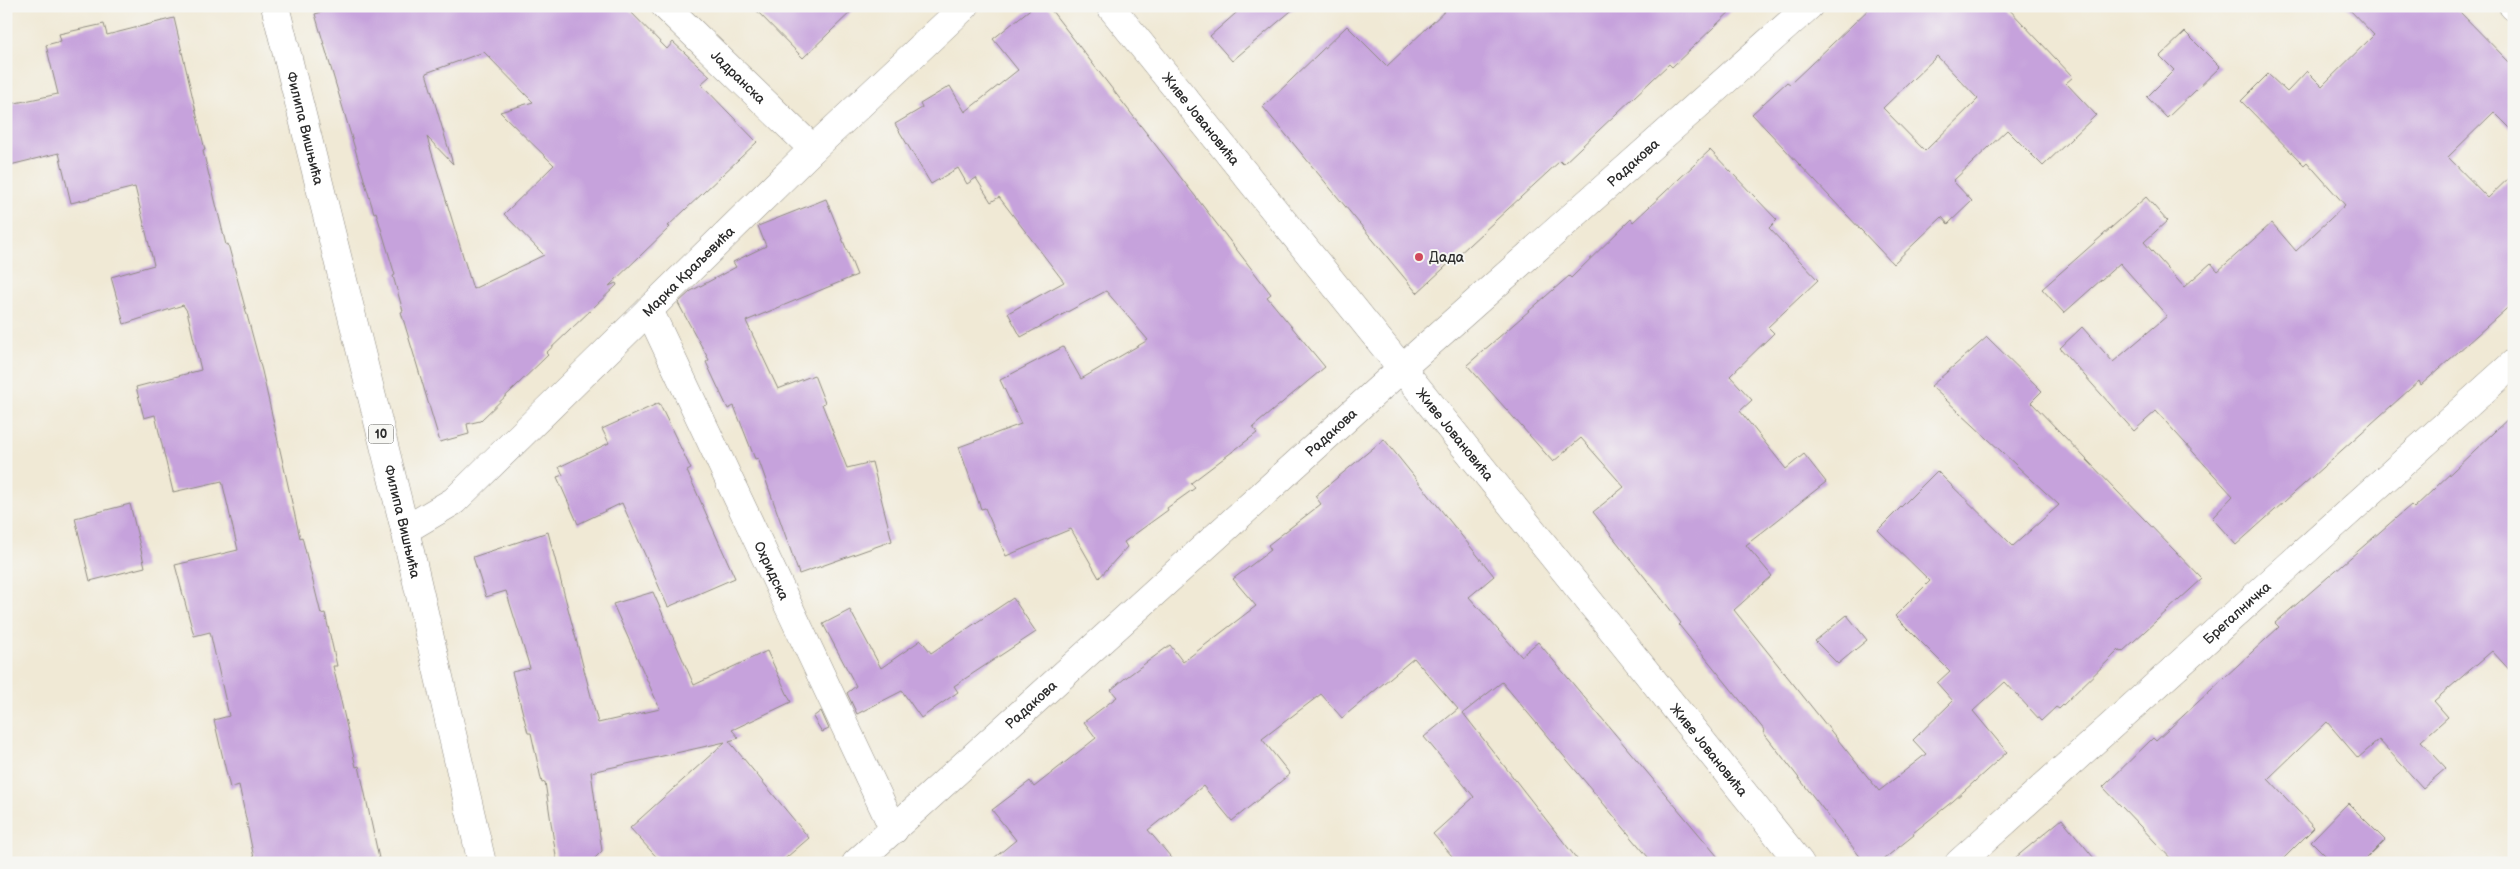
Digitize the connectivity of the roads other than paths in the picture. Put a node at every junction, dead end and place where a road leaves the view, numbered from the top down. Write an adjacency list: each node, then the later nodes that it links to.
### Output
1 (275, 6): 10 (street, Филипа Вишњића / 10)
2 (665, 6): 6 (street, Јадранска)
3 (966, 6): 6 (street, Марка Краљевића)
4 (1110, 6): 9 (street, Живе Јовановића)
5 (1809, 6): 9 (street, Радакова)
6 (813, 149): 7 (street, Марка Краљевића)
7 (649, 310): 10 (street, Марка Краљевића); 11 (street, Охридска)
8 (2514, 363): 15 (street, Брегалничка)
9 (1402, 368): 11 (street, Радакова); 14 (street, Живе Јовановића)
10 (405, 530): 12 (street, Филипа Вишњића / 10)
11 (894, 830): 13 (street, Радакова)
12 (482, 863)
13 (856, 863)
14 (1800, 863)
15 (1959, 863)

